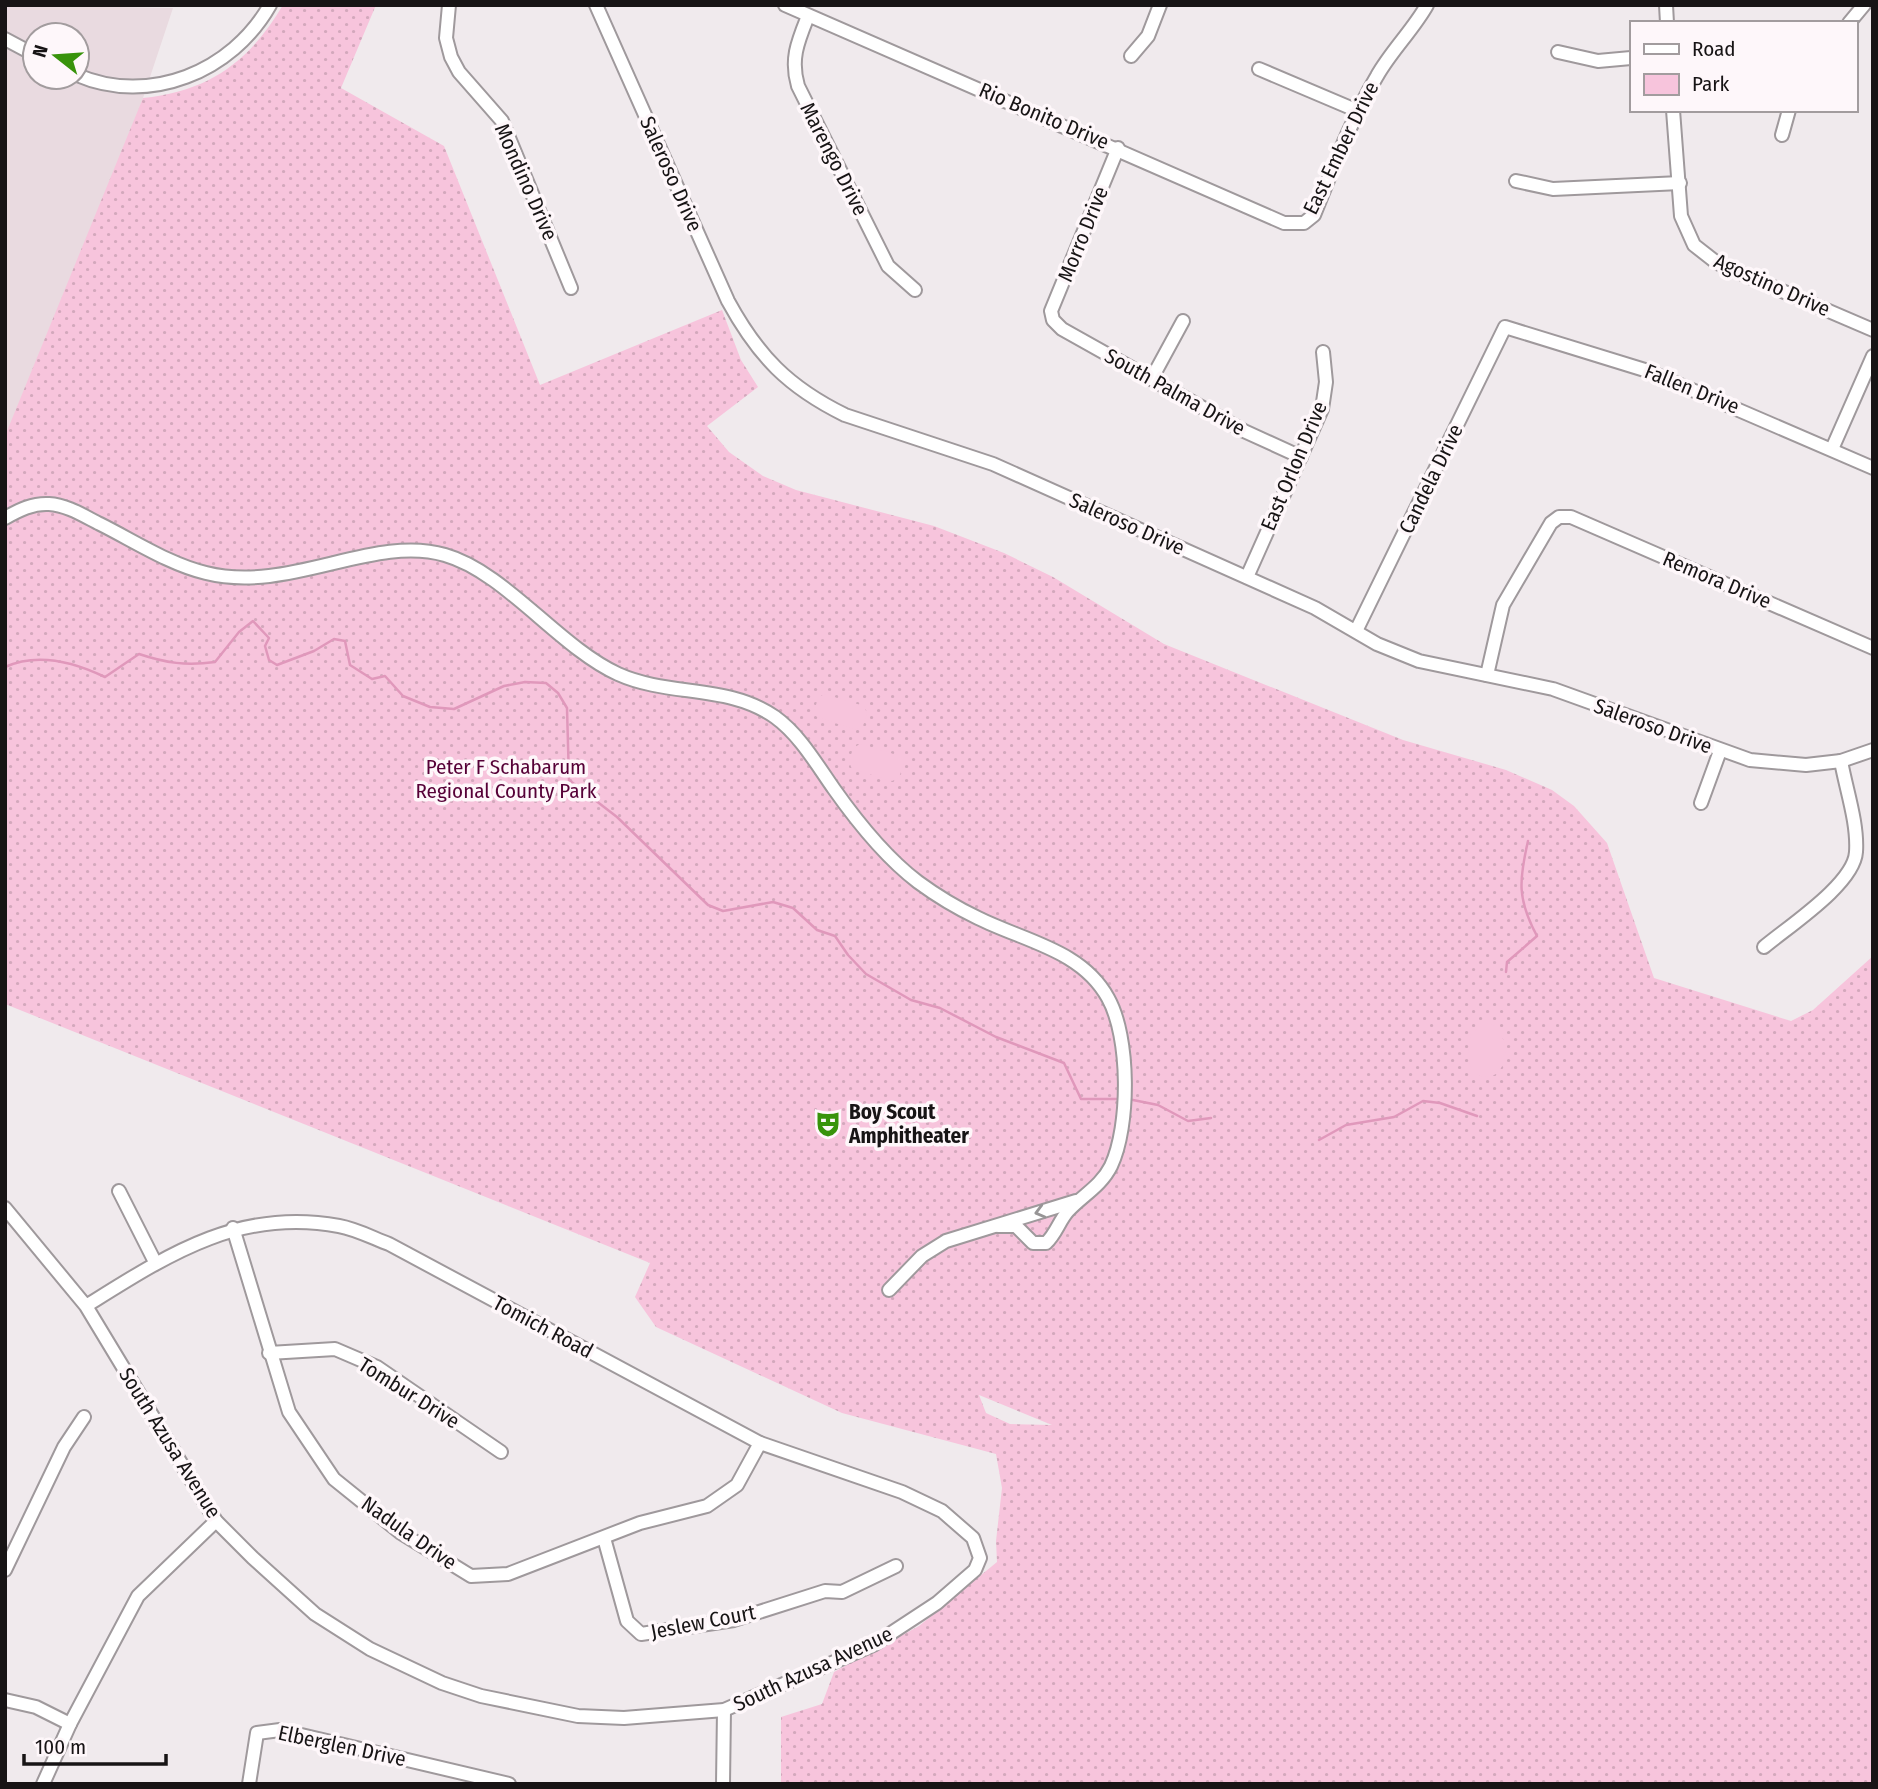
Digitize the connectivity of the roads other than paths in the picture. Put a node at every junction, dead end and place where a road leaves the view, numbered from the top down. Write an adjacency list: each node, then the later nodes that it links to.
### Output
1 (270, 5): 16 (street)
2 (449, 5): 25 (street, Mondino Drive)
3 (596, 5): 38 (street, Saleroso Drive)
4 (785, 5): 8 (street, Rio Bonito Drive)
5 (1160, 5): 13 (street)
6 (1427, 5): 17 (street, East Ember Drive)
7 (1864, 5): 9 (street)
8 (808, 16): 21 (street, Rio Bonito Drive); 26 (street, Marengo Drive)
9 (1851, 21)
10 (5, 39): 11 (street)
11 (21, 48)
12 (1558, 52): 14 (street)
13 (1131, 56)
14 (1630, 58)
15 (1259, 69): 17 (street)
16 (91, 79)
17 (1358, 111): 24 (street, East Ember Drive)
18 (1673, 112): 23 (street, Agostino Drive)
19 (1788, 112): 20 (street)
20 (1782, 135)
21 (1118, 148): 24 (street, Rio Bonito Drive); 27 (street, Morro Drive)
22 (1516, 181): 23 (street)
23 (1680, 183): 30 (street, Agostino Drive)
24 (1304, 223)
25 (571, 288)
26 (915, 290)
27 (1053, 320): 33 (street, South Palma Drive)
28 (1183, 321): 33 (street)
29 (1505, 327): 34 (street, Fallen Drive); 39 (street, Candela Drive)
30 (1873, 330)
31 (1323, 352): 35 (street, East Orlon Drive)
32 (1873, 356): 34 (street)
33 (1152, 378): 35 (street, South Palma Drive)
34 (1832, 449): 36 (street, Fallen Drive)
35 (1301, 457): 38 (street, East Orlon Drive)
36 (1873, 468)
37 (5, 518): 48 (street)
38 (1247, 577): 39 (street, Saleroso Drive)
39 (1356, 631): 41 (street, Saleroso Drive)
40 (1873, 648): 41 (street, Remora Drive)
41 (1487, 675): 43 (street, Saleroso Drive)
42 (1873, 750): 44 (street, Saleroso Drive)
43 (1720, 751): 44 (street, Saleroso Drive); 45 (street)
44 (1840, 761): 46 (street)
45 (1701, 803)
46 (1765, 947)
47 (119, 1191): 52 (street)
48 (1083, 1199): 50 (street, one-way to 50); 50 (street)
49 (5, 1208): 54 (street, South Azusa Avenue)
50 (998, 1226): 53 (street)
51 (233, 1228): 52 (street, Tomich Road); 55 (street, Nadula Drive); 57 (street, Tomich Road)
52 (155, 1262): 54 (street, Tomich Road)
53 (889, 1290)
54 (86, 1306): 59 (street, South Azusa Avenue)
55 (269, 1353): 58 (street, Tombur Drive); 60 (street, Nadula Drive)
56 (84, 1417): 63 (street)
57 (760, 1443): 60 (street, Nadula Drive); 61 (street, Tomich Road)
58 (501, 1452)
59 (216, 1521): 65 (street, South Azusa Avenue); 66 (street)
60 (604, 1538): 62 (street, Jeslew Court)
61 (980, 1558): 65 (street, South Azusa Avenue)
62 (896, 1566)
63 (5, 1570)
64 (5, 1700): 66 (street)
65 (724, 1710): 70 (street)
66 (70, 1724): 67 (street)
67 (43, 1784)
68 (249, 1784): 69 (street, Elberglen Drive)
69 (509, 1784)
70 (723, 1784)

